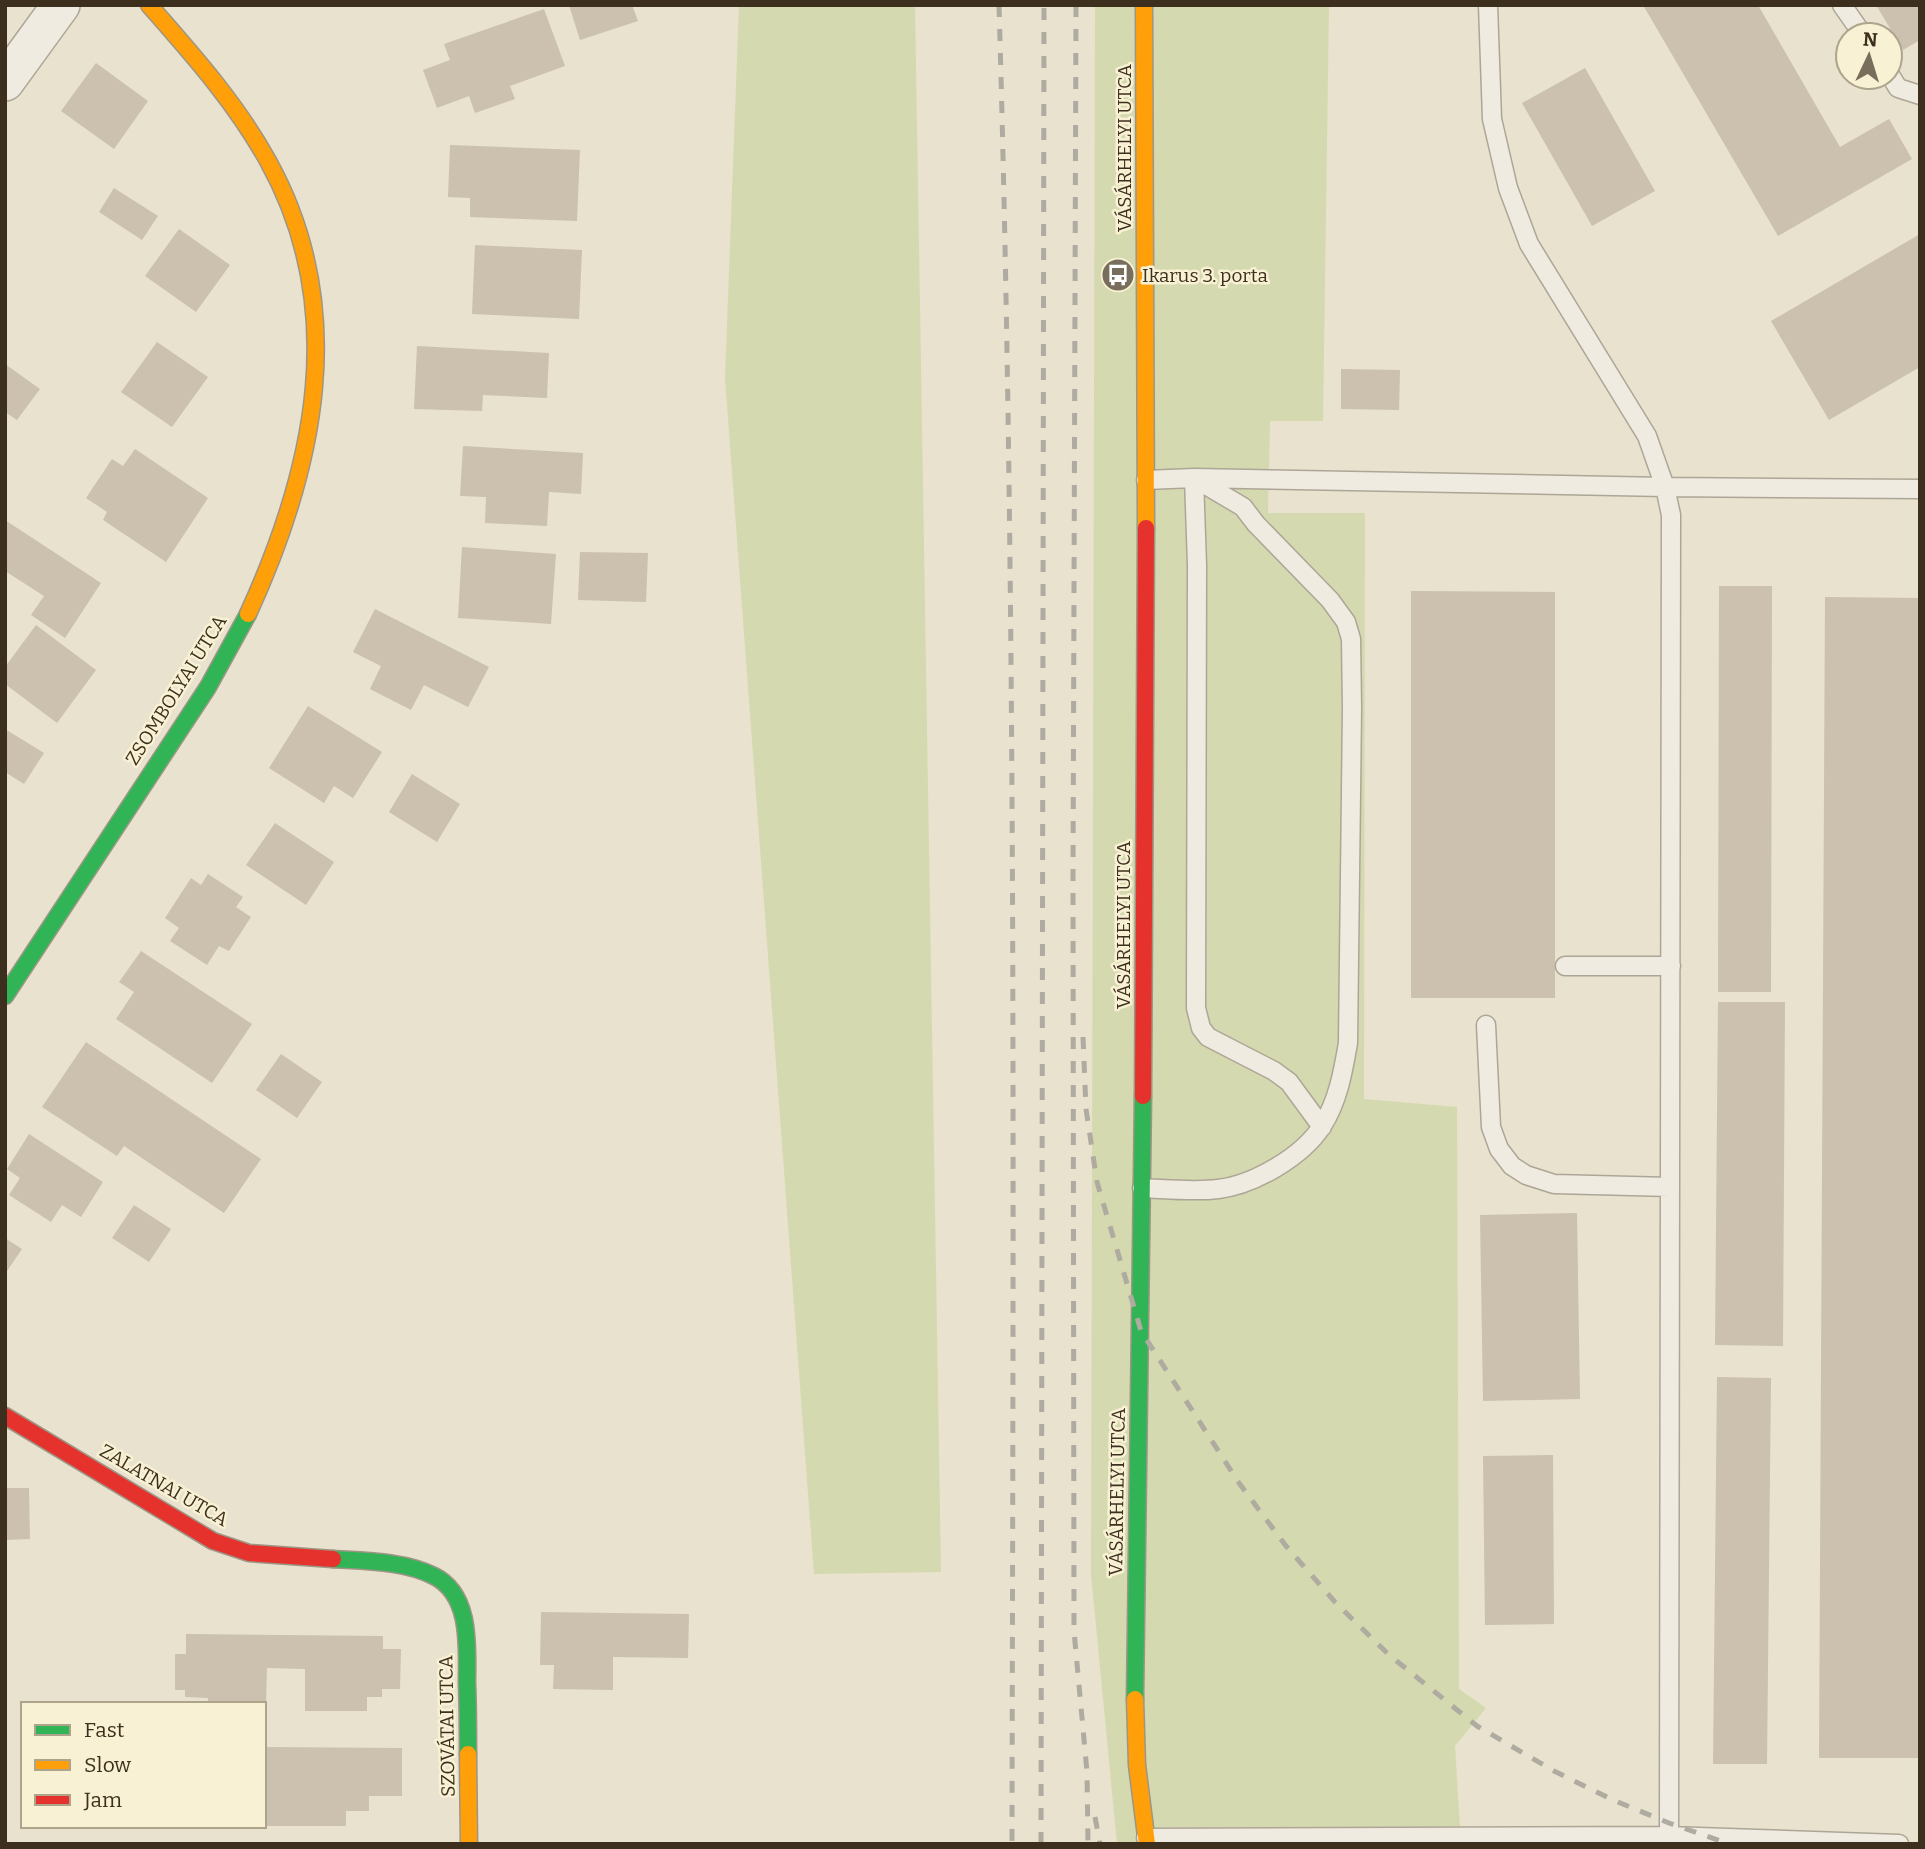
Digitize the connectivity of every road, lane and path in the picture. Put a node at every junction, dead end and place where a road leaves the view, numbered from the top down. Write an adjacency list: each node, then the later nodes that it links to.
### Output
1 (61, 5): 7 (street)
2 (149, 5): 16 (street, ZSOMBOLYAI UTCA)
3 (1144, 5): 10 (street, VÁSÁRHELYI UTCA)
4 (1488, 5): 11 (lane)
5 (1842, 5): 6 (lane)
6 (1853, 21)
7 (5, 82)
8 (1920, 474): 12 (lane)
9 (1194, 478): 10 (lane); 11 (lane); 18 (lane); 18 (lane)
10 (1146, 480): 20 (street, VÁSÁRHELYI UTCA)
11 (1665, 487): 12 (lane); 15 (lane)
12 (1892, 489): 13 (lane)
13 (1920, 489)
14 (1566, 966): 15 (lane)
15 (1671, 966): 19 (lane)
16 (5, 996)
17 (1486, 1025): 19 (lane)
18 (1322, 1127): 20 (lane)
19 (1670, 1187): 23 (lane)
20 (1142, 1188): 24 (street, VÁSÁRHELYI UTCA)
21 (5, 1416): 22 (street, ZALATNAI UTCA)
22 (462, 1608): 25 (street, SZOVÁTAI UTCA)
23 (1673, 1840): 24 (lane); 26 (lane)
24 (1147, 1841)
25 (469, 1844)
26 (1899, 1844)

